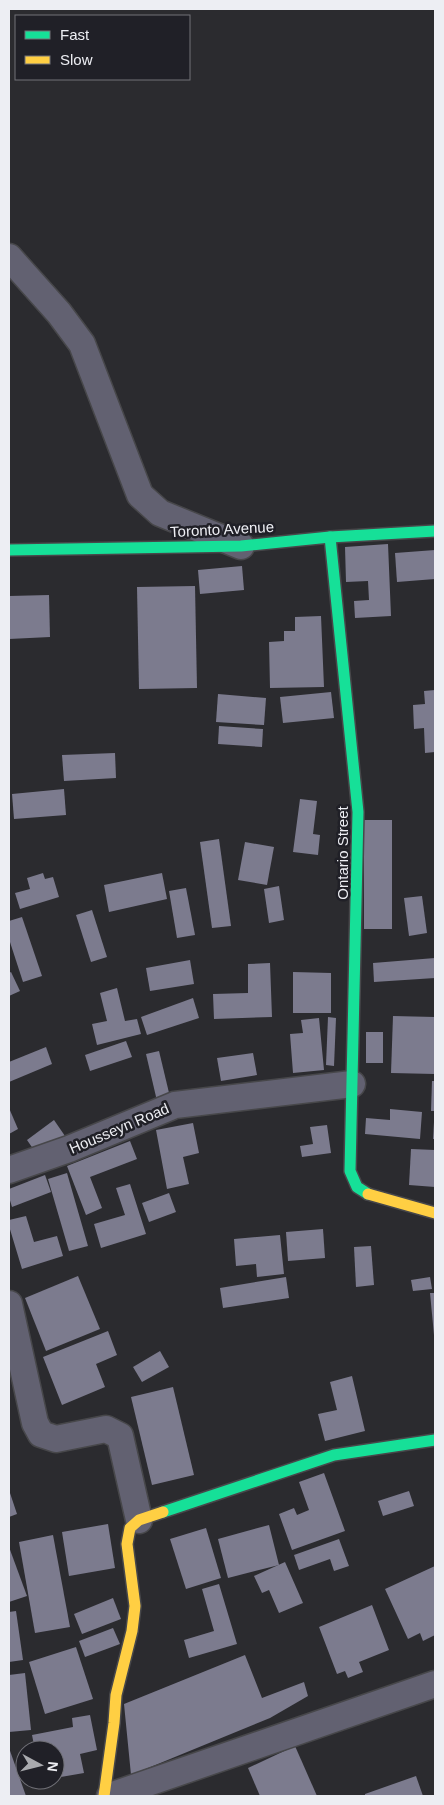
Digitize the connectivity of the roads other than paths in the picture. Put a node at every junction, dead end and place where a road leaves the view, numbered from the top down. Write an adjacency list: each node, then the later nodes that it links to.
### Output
1 (9, 257): 4 (street)
2 (435, 531): 3 (street, Toronto Avenue)
3 (330, 537): 4 (street, Toronto Avenue); 6 (street, Ontario Street)
4 (242, 546): 5 (street, Toronto Avenue)
5 (9, 550)
6 (352, 1084): 7 (street, Housseyn Road); 8 (street, Ontario Street)
7 (9, 1170)
8 (435, 1213)
9 (9, 1304): 11 (street)
10 (435, 1440): 11 (street)
11 (139, 1520): 13 (street)
12 (435, 1684): 14 (street)
13 (104, 1796)
14 (110, 1796)

